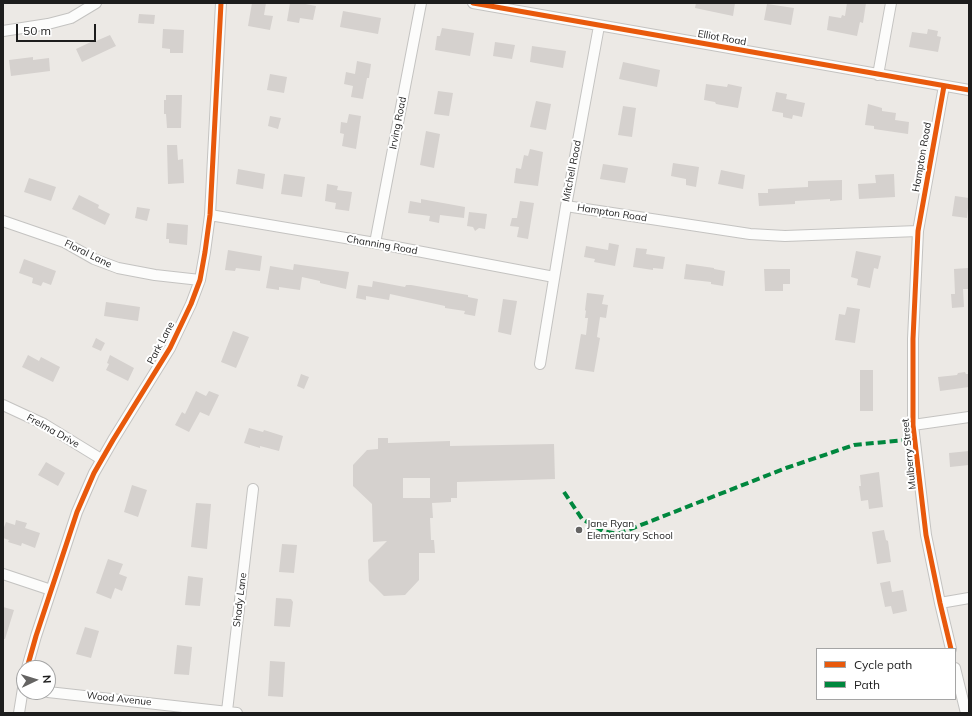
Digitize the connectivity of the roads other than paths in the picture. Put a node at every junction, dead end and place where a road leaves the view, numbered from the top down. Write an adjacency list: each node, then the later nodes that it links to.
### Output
1 (96, 3): 7 (street)
2 (221, 3): 12 (street, Park Lane)
3 (421, 3): 15 (street, Irving Road)
4 (473, 3): 6 (street, Elliot Road)
5 (891, 3): 8 (street)
6 (599, 26): 8 (street, Elliot Road); 11 (street, Mitchell Road)
7 (3, 31)
8 (878, 75): 9 (street, Elliot Road)
9 (944, 86): 10 (street, Elliot Road); 14 (street, Hampton Road)
10 (969, 90)
11 (566, 206): 14 (street, Hampton Road); 16 (street, Mitchell Road)
12 (210, 215): 15 (street, Channing Road); 17 (street, Park Lane)
13 (3, 220): 17 (street, Floral Lane)
14 (918, 231): 21 (street, Mulberry Street)
15 (375, 243): 16 (street, Channing Road)
16 (554, 277): 18 (street, Mitchell Road)
17 (200, 280): 22 (street, Park Lane)
18 (540, 364)
19 (3, 405): 22 (street, Frelma Drive)
20 (969, 417): 21 (street)
21 (913, 425): 27 (street, Mulberry Street)
22 (101, 459): 25 (street, Park Lane)
23 (253, 489): 33 (street, Shady Lane)
24 (3, 574): 25 (street)
25 (51, 590): 29 (street, Park Lane)
26 (969, 598): 27 (street)
27 (940, 603): 28 (street, Mulberry Street)
28 (950, 648)
29 (29, 660)
30 (956, 672): 36 (street)
31 (56, 693): 33 (street, Wood Avenue)
32 (21, 700): 34 (street)
33 (226, 711): 35 (street, Wood Avenue)
34 (19, 713)
35 (237, 713)
36 (966, 713)

